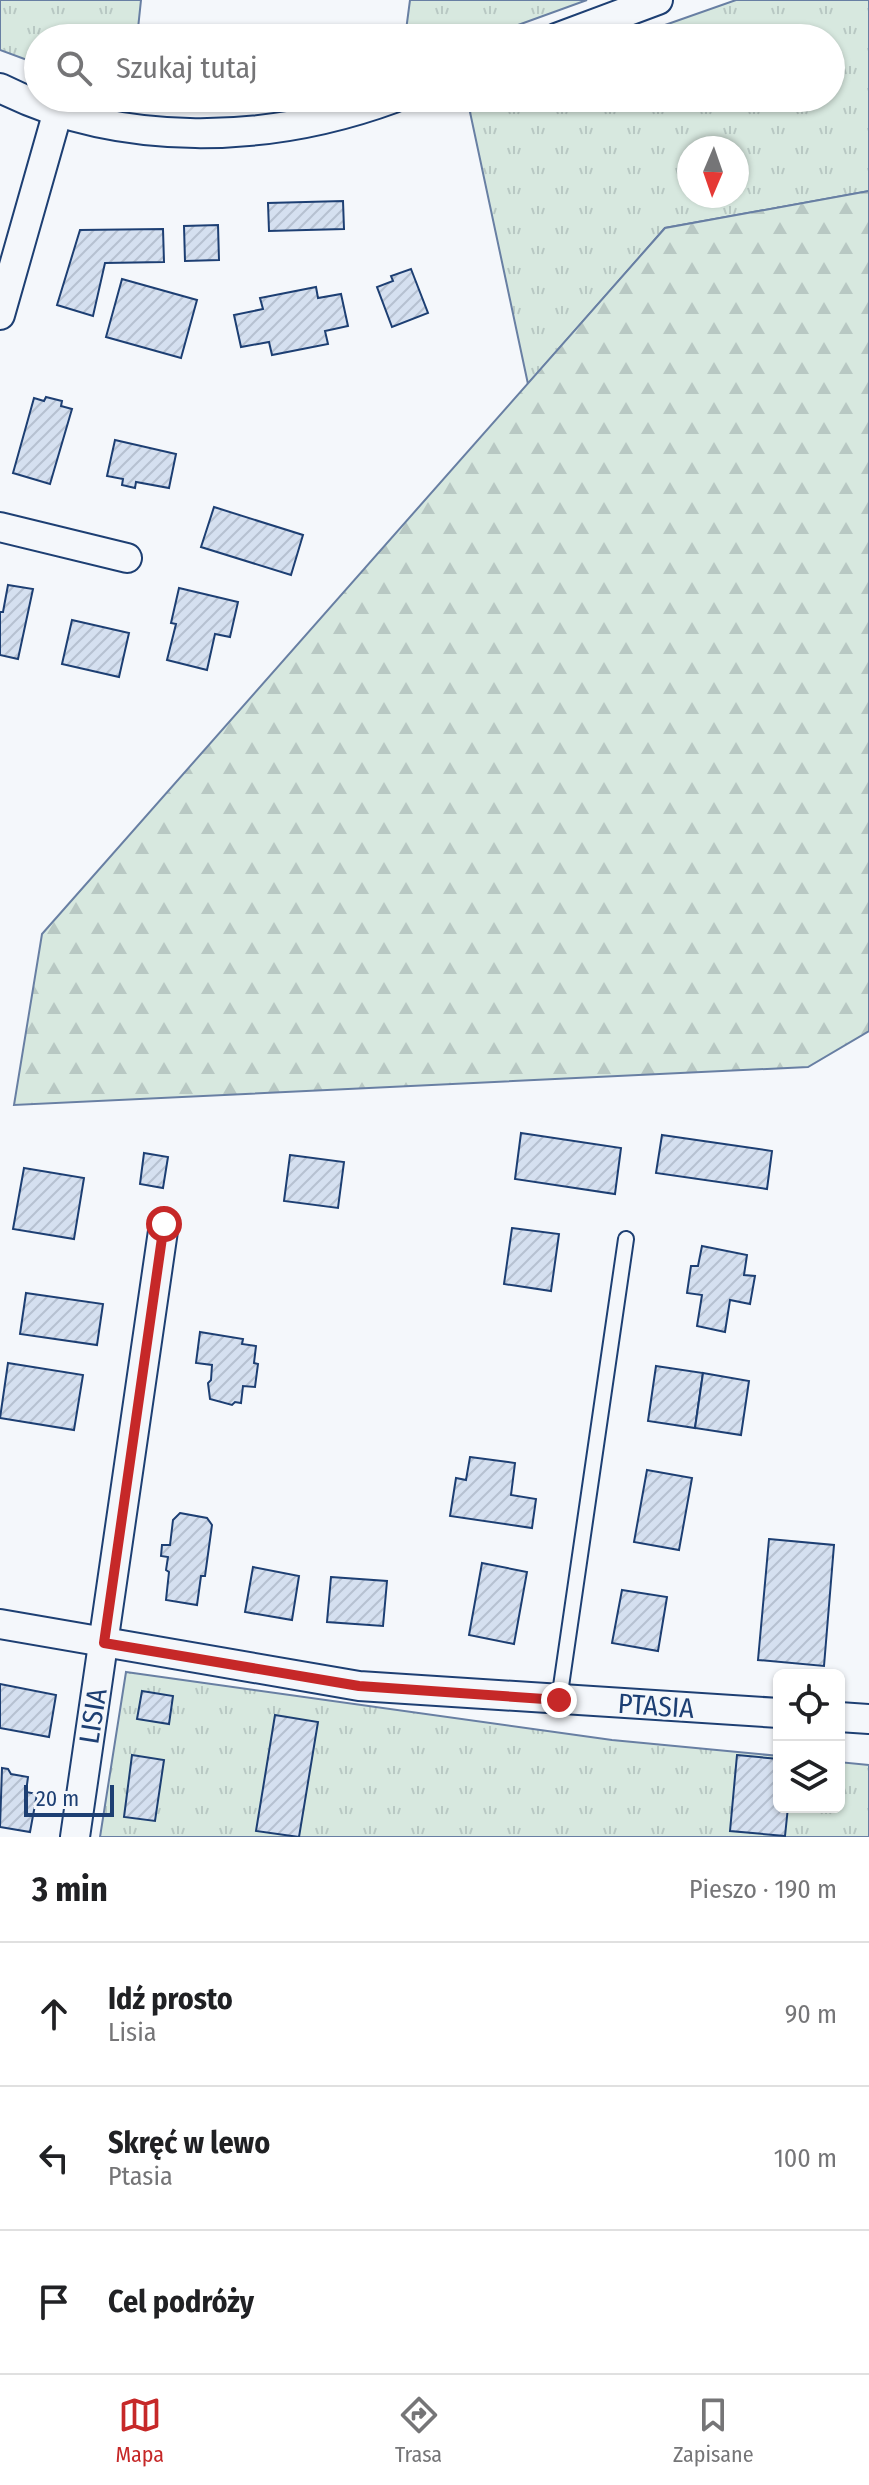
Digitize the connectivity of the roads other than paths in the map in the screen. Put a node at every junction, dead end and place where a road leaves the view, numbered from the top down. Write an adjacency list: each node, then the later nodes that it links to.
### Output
1 (658, 0): 2 (street)
2 (594, 24)
3 (0, 88): 4 (street)
4 (24, 98)
5 (58, 112): 8 (street)
6 (62, 112): 7 (street)
7 (350, 112)
8 (0, 315)
9 (0, 527): 10 (street)
10 (127, 558)
11 (164, 1224): 14 (street, LISIA)
12 (626, 1239): 15 (lane)
13 (0, 1624): 14 (street)
14 (104, 1643): 15 (street, PTASIA); 19 (street, LISIA)
15 (559, 1700): 16 (street, PTASIA)
16 (773, 1713)
17 (845, 1717): 18 (street)
18 (869, 1719)
19 (75, 1837)

